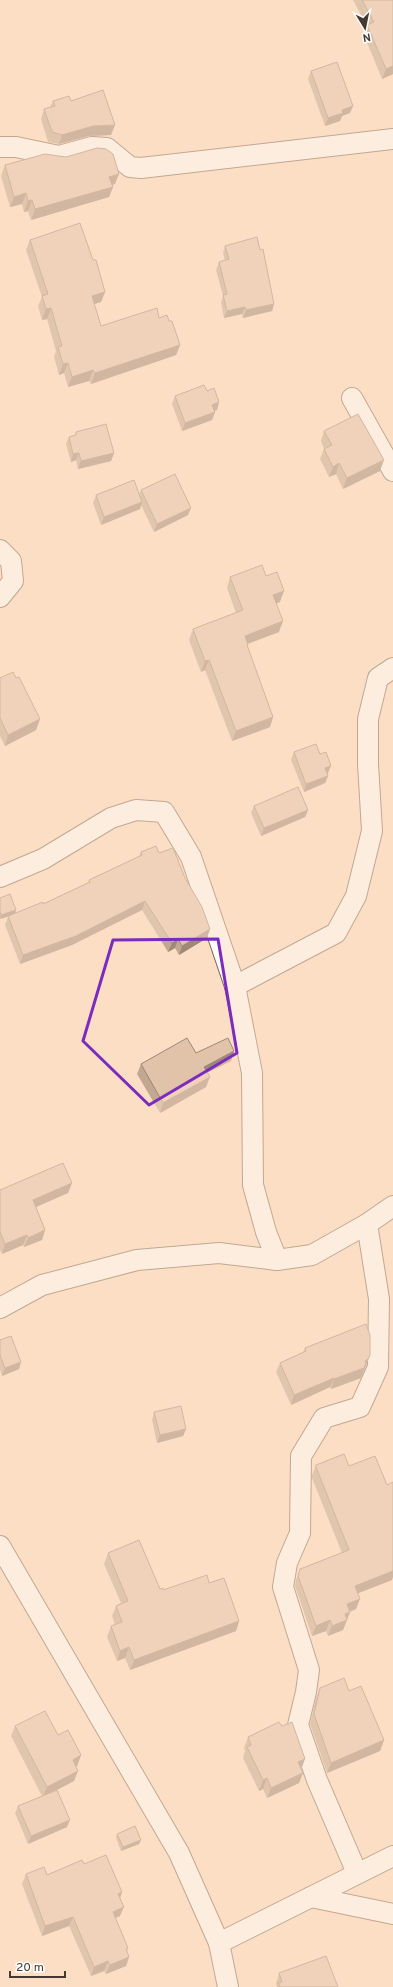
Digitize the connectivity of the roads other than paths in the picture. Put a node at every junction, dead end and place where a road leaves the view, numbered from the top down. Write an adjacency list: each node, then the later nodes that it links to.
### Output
1 (393, 139): 2 (street)
2 (0, 147)
3 (352, 398): 4 (street)
4 (393, 471)
5 (0, 550): 6 (street)
6 (0, 597)
7 (393, 668): 9 (street)
8 (0, 877): 9 (street)
9 (235, 986): 12 (street)
10 (393, 1206): 11 (street)
11 (367, 1224): 12 (street); 16 (street)
12 (277, 1260): 13 (street)
13 (0, 1308)
14 (0, 1546): 19 (street)
15 (393, 1856): 16 (street)
16 (358, 1873): 17 (street)
17 (311, 1897): 18 (street); 19 (street)
18 (393, 1914)
19 (219, 1943): 20 (street)
20 (228, 1987)

